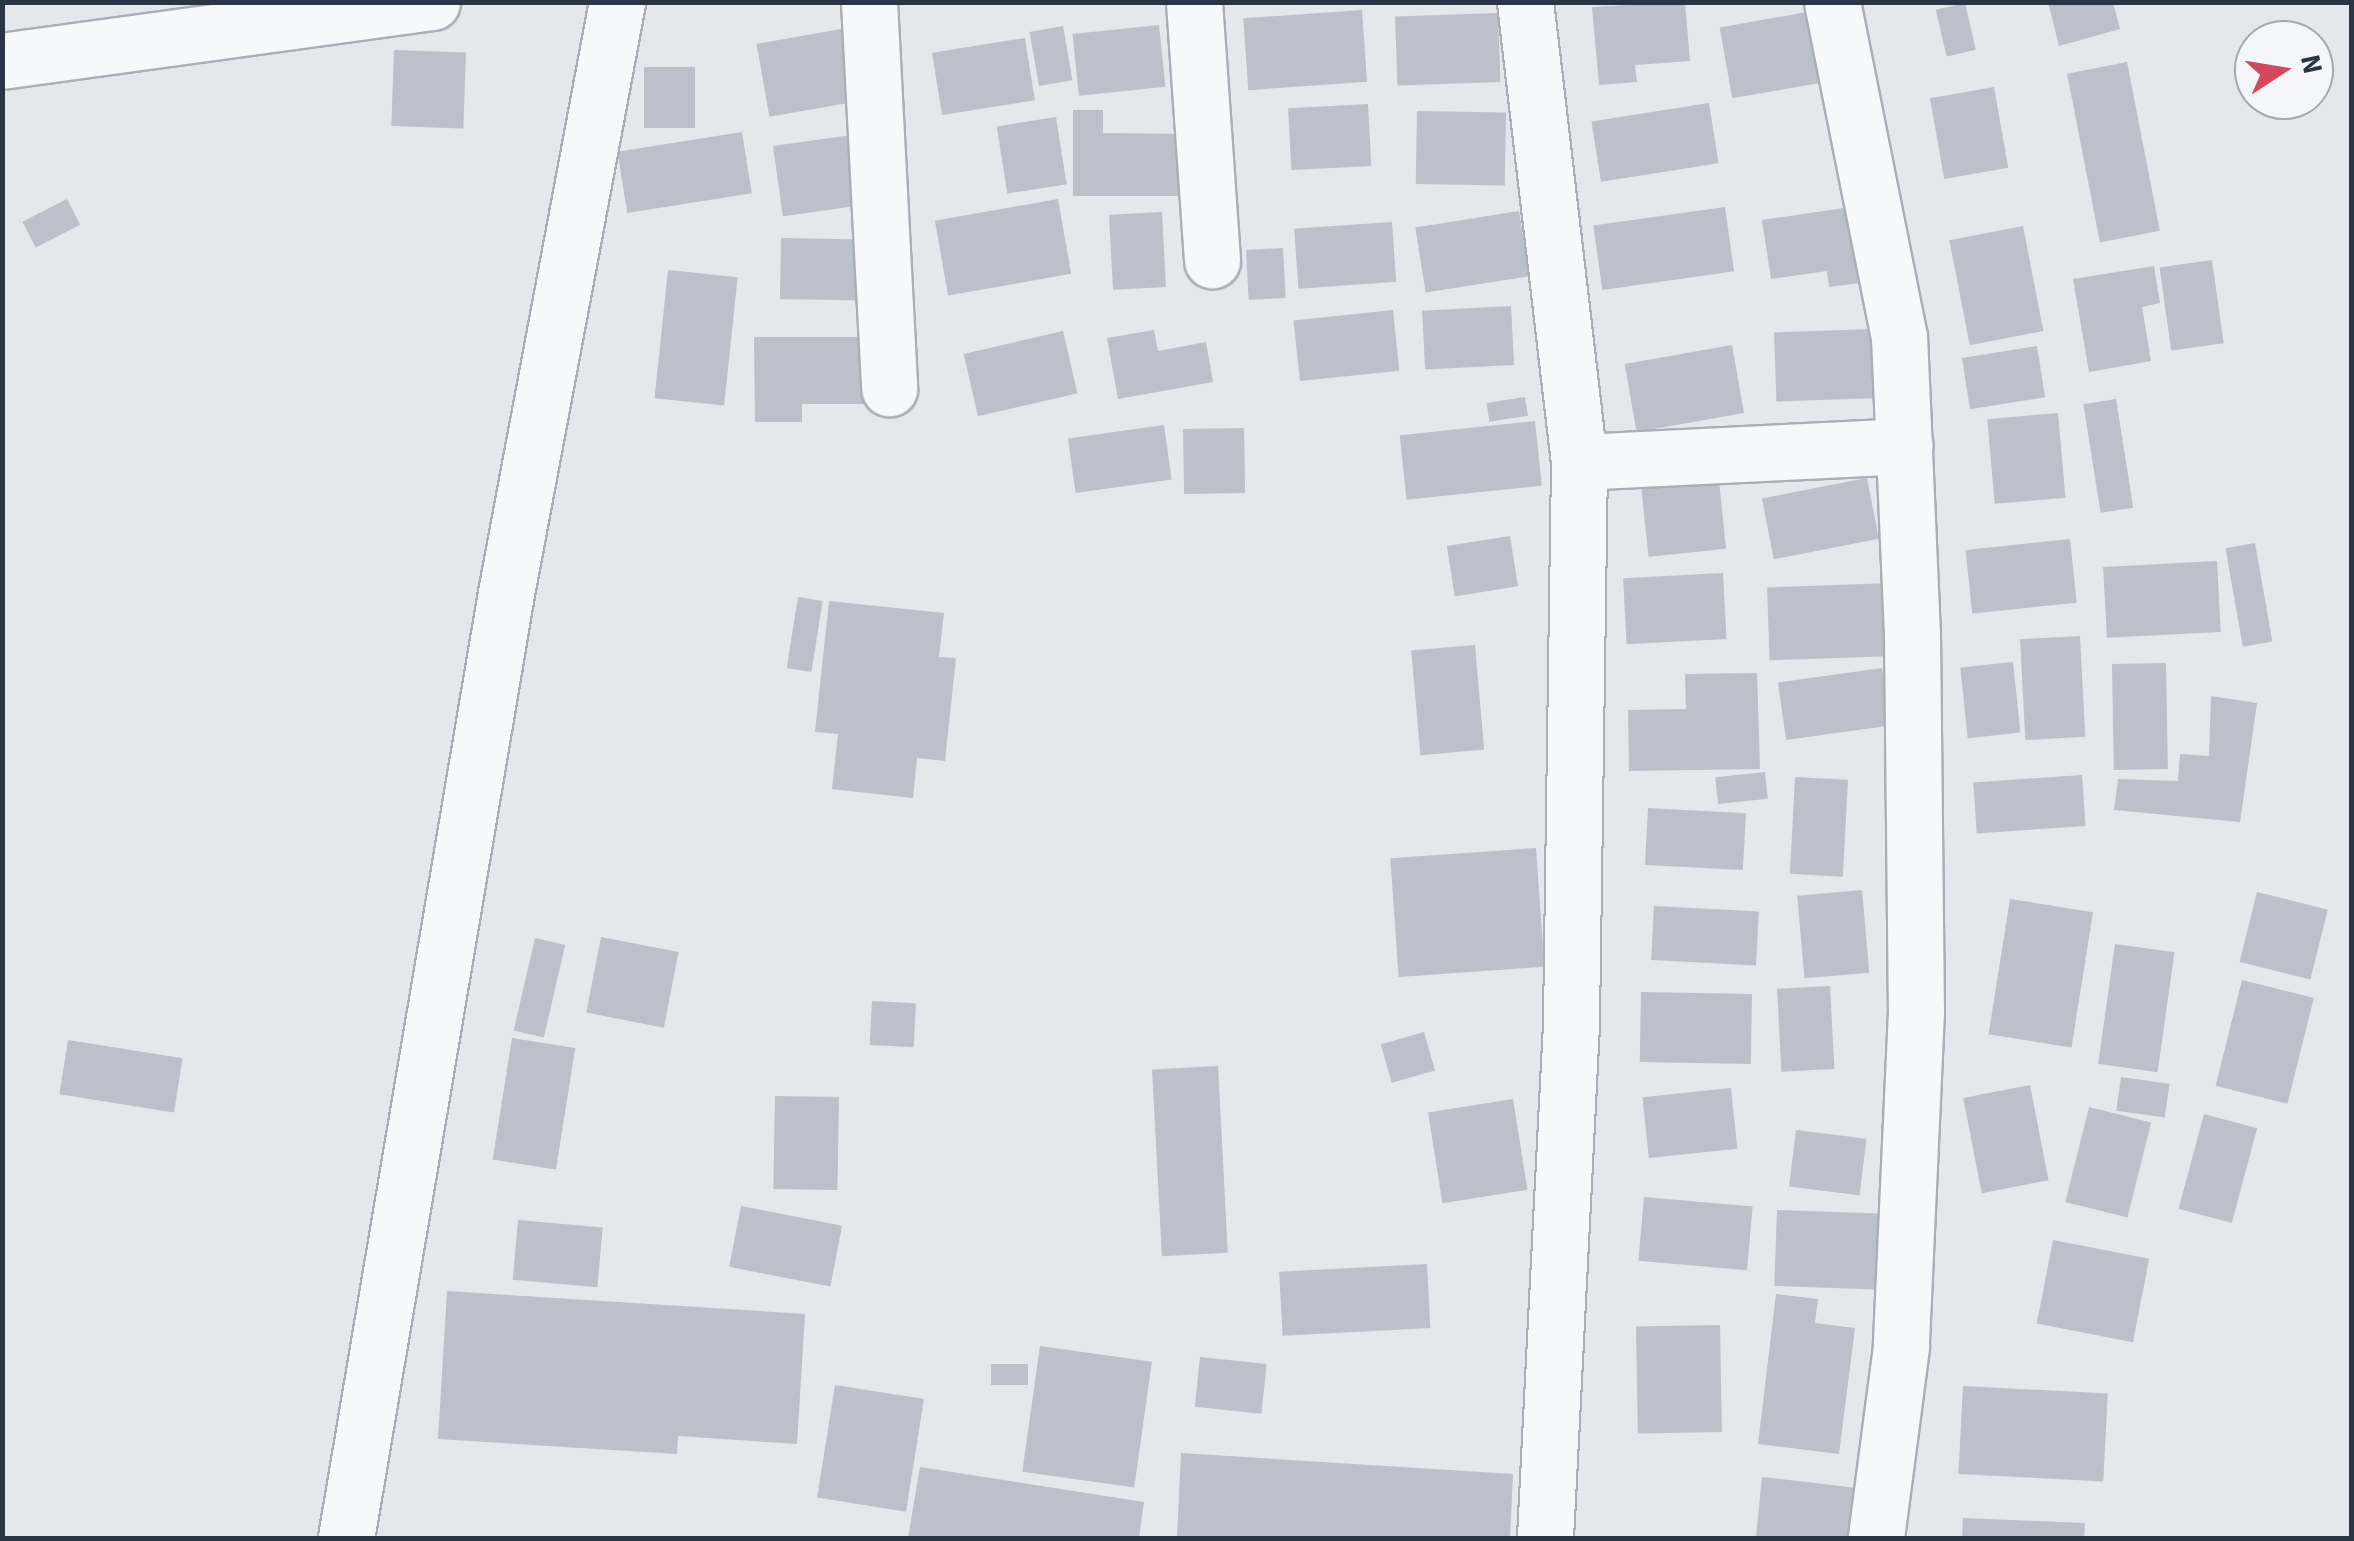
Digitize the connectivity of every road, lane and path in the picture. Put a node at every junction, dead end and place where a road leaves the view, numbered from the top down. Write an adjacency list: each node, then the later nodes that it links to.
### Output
1 (432, 2): 7 (street)
2 (617, 2): 12 (street)
3 (869, 2): 9 (street)
4 (1194, 2): 8 (street)
5 (1525, 2): 11 (street)
6 (1832, 2): 10 (street)
7 (2, 61)
8 (1212, 260)
9 (889, 388)
10 (1904, 446): 11 (street); 14 (street)
11 (1579, 462): 13 (street)
12 (346, 1538)
13 (1545, 1538)
14 (1876, 1538)

